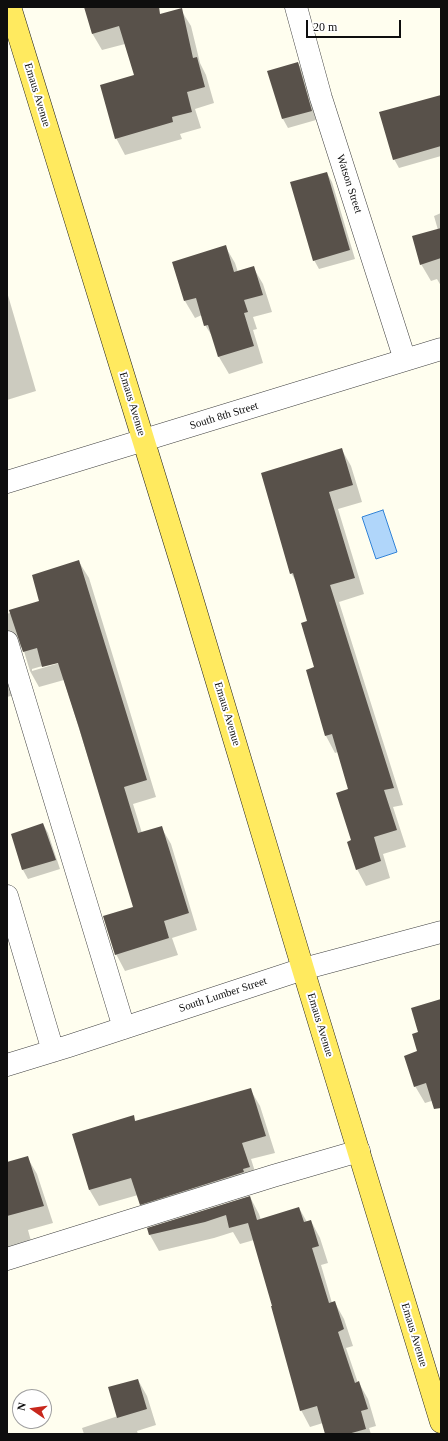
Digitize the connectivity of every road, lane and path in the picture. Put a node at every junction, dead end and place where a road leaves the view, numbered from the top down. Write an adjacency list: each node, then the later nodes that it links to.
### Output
1 (10, 7): 5 (main road, Emaus Avenue)
2 (296, 7): 4 (street, Watson Street)
3 (441, 349): 4 (street, South 8th Street)
4 (405, 360): 5 (street, South 8th Street)
5 (143, 441): 6 (street, South 8th Street); 10 (main road, Emaus Avenue)
6 (7, 482)
7 (7, 642): 11 (street)
8 (7, 896): 12 (street)
9 (441, 932): 10 (street, South Lumber Street)
10 (303, 969): 11 (street, South Lumber Street); 14 (main road, Emaus Avenue)
11 (124, 1028): 12 (street, South Lumber Street)
12 (53, 1051): 13 (street, South Lumber Street)
13 (7, 1065)
14 (359, 1151): 15 (street); 16 (main road, Emaus Avenue)
15 (7, 1259)
16 (441, 1422)

